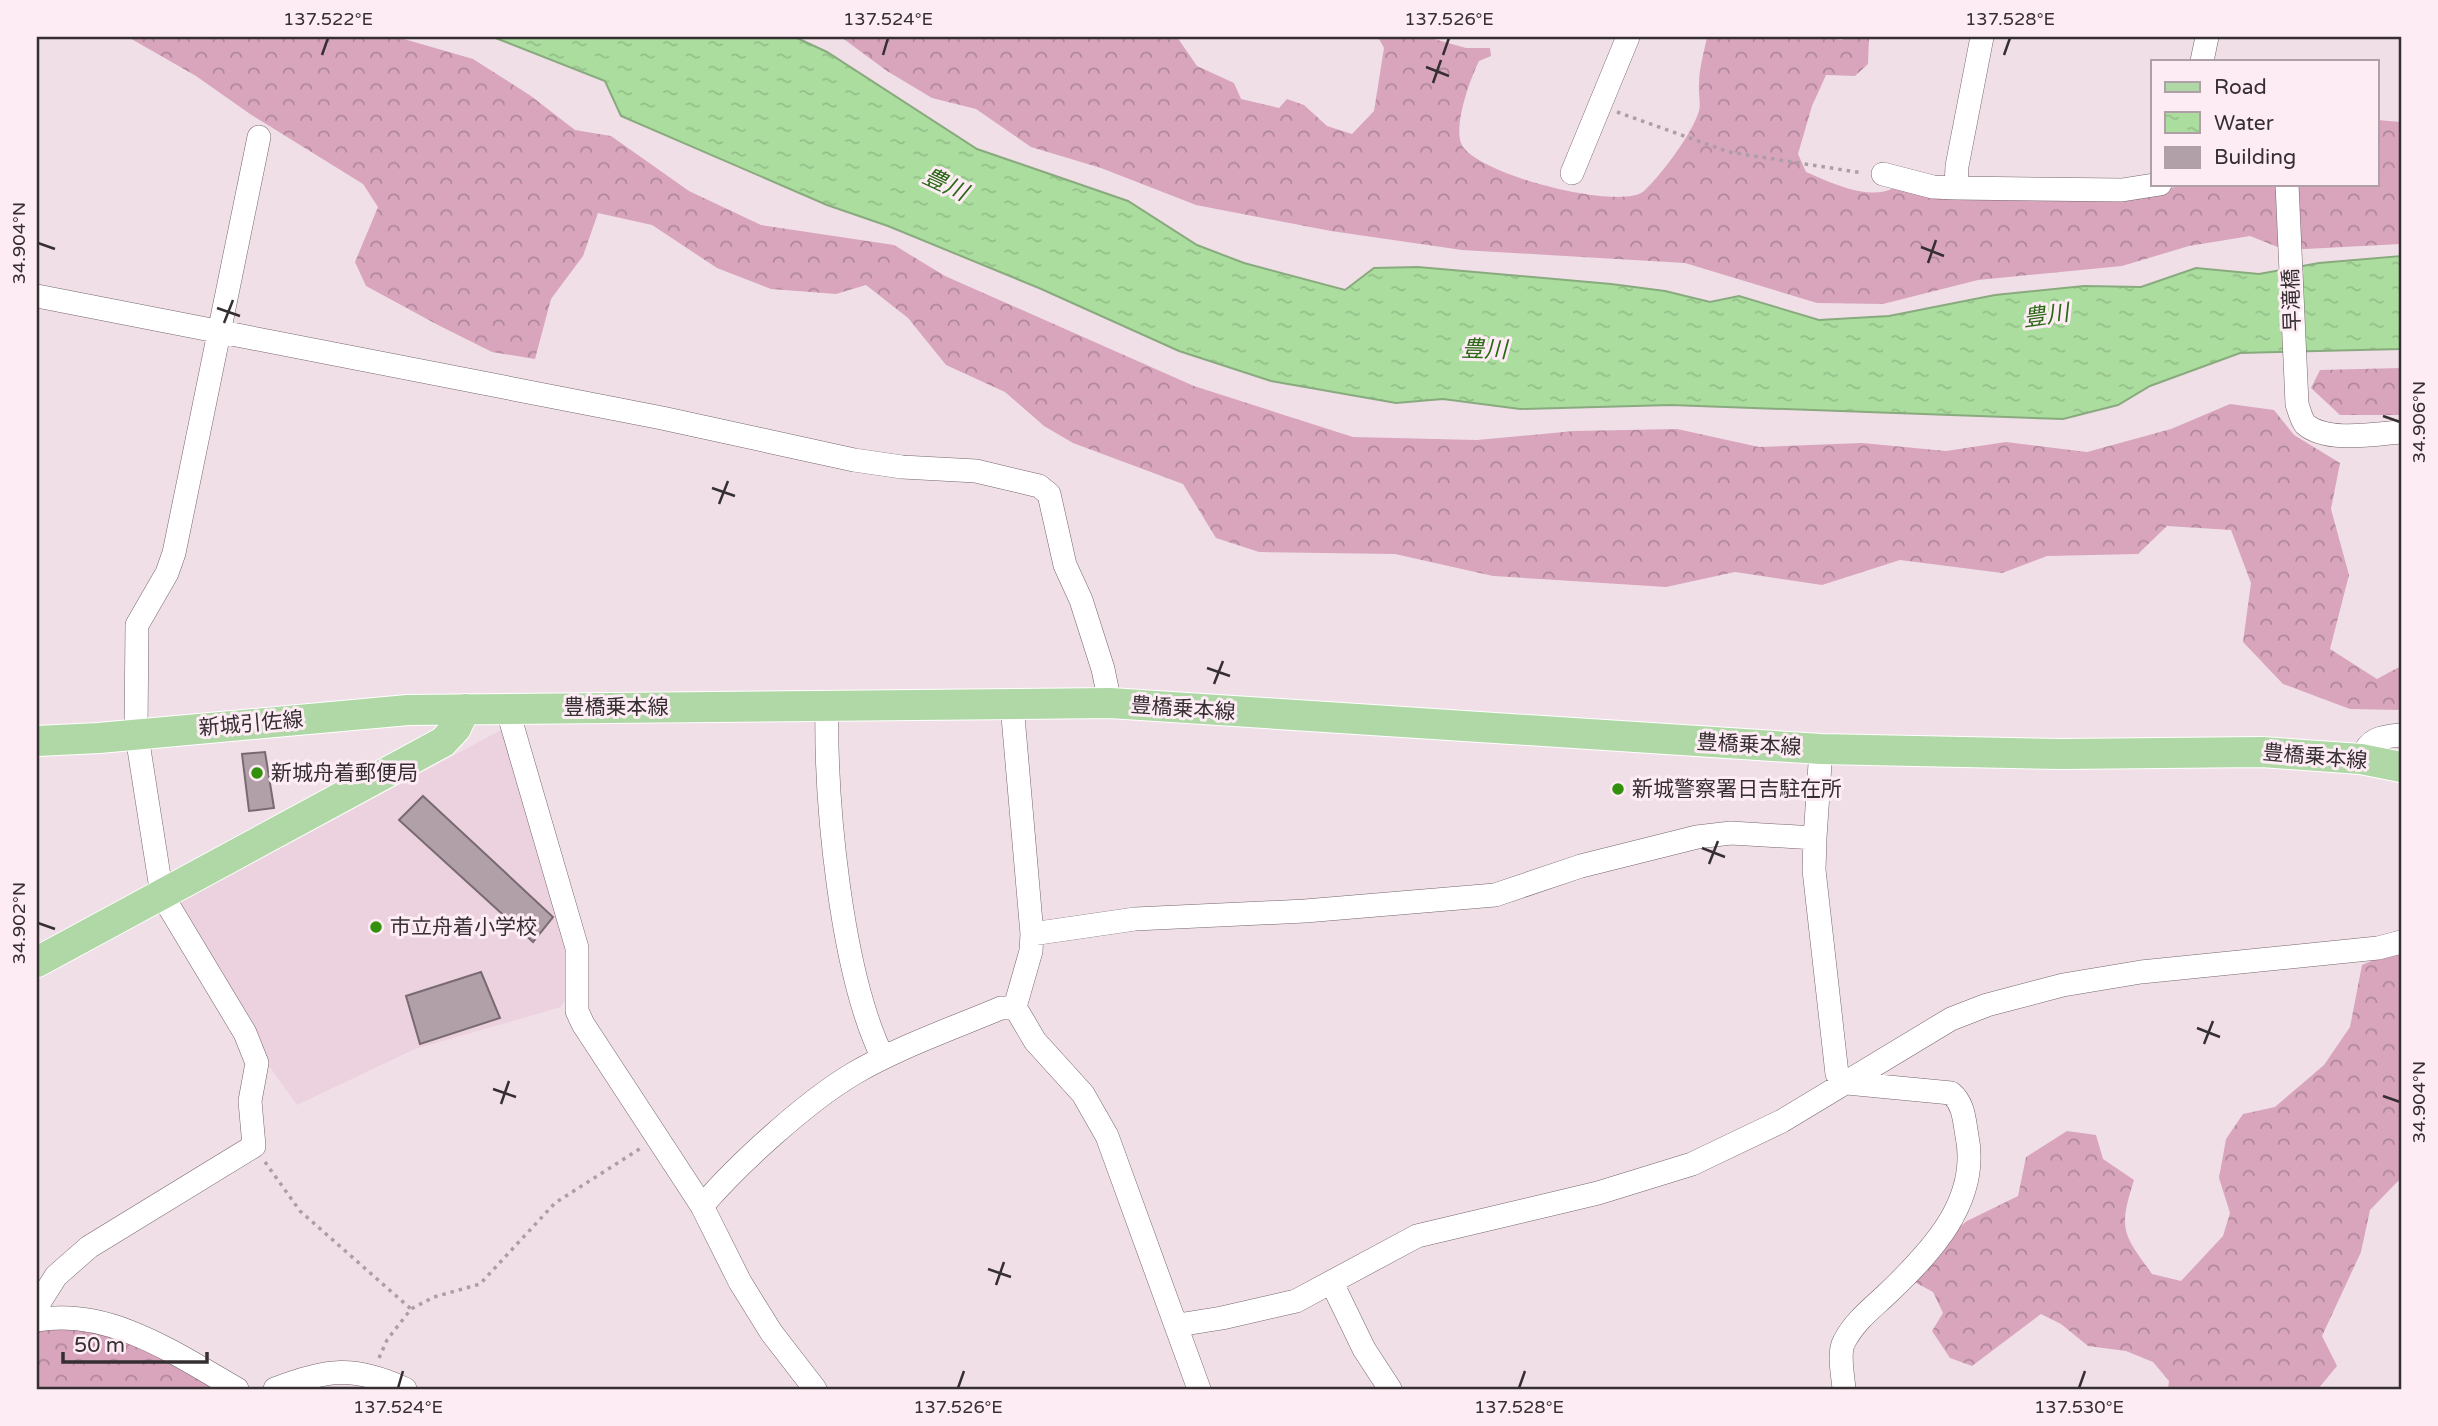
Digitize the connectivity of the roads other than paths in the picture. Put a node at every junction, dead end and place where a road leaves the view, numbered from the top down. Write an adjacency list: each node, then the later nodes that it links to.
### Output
1 (1628, 37): 6 (street)
2 (1982, 37): 9 (street)
3 (2207, 37): 4 (street)
4 (2202, 60)
5 (258, 137): 12 (street)
6 (1572, 173)
7 (1883, 174): 9 (street)
8 (2151, 185): 9 (street)
9 (1956, 188)
10 (2288, 190): 13 (street, 早滝橋)
11 (37, 296): 12 (street)
12 (218, 331): 14 (street); 19 (street)
13 (2401, 432)
14 (1110, 704): 15 (main road, 豊橋乗本線); 22 (main road, 豊橋乗本線)
15 (1012, 705): 16 (main road, 豊橋乗本線); 27 (street)
16 (827, 706): 17 (main road, 豊橋乗本線); 31 (street)
17 (507, 708): 18 (main road, 豊橋乗本線); 33 (street)
18 (465, 709): 19 (main road, 新城引佐線); 26 (main road)
19 (137, 735): 21 (main road, 新城引佐線); 26 (street)
20 (2401, 735): 23 (street)
21 (37, 741)
22 (1821, 749): 23 (main road, 豊橋乗本線); 25 (street)
23 (2361, 759): 24 (main road, 豊橋乗本線)
24 (2401, 767)
25 (1815, 838): 27 (street); 32 (street)
26 (162, 895): 29 (main road); 35 (street)
27 (1032, 934): 30 (street)
28 (2401, 942): 32 (street)
29 (37, 962)
30 (1015, 1007): 31 (street); 37 (street)
31 (883, 1058): 33 (street)
32 (1847, 1083): 34 (street); 44 (street)
33 (702, 1206): 41 (street)
34 (1332, 1283): 37 (street); 43 (street)
35 (37, 1306)
36 (37, 1320): 38 (street)
37 (1178, 1325): 42 (street)
38 (237, 1389)
39 (275, 1389): 40 (street)
40 (405, 1389)
41 (815, 1389)
42 (1199, 1389)
43 (1390, 1389)
44 (1844, 1389)

